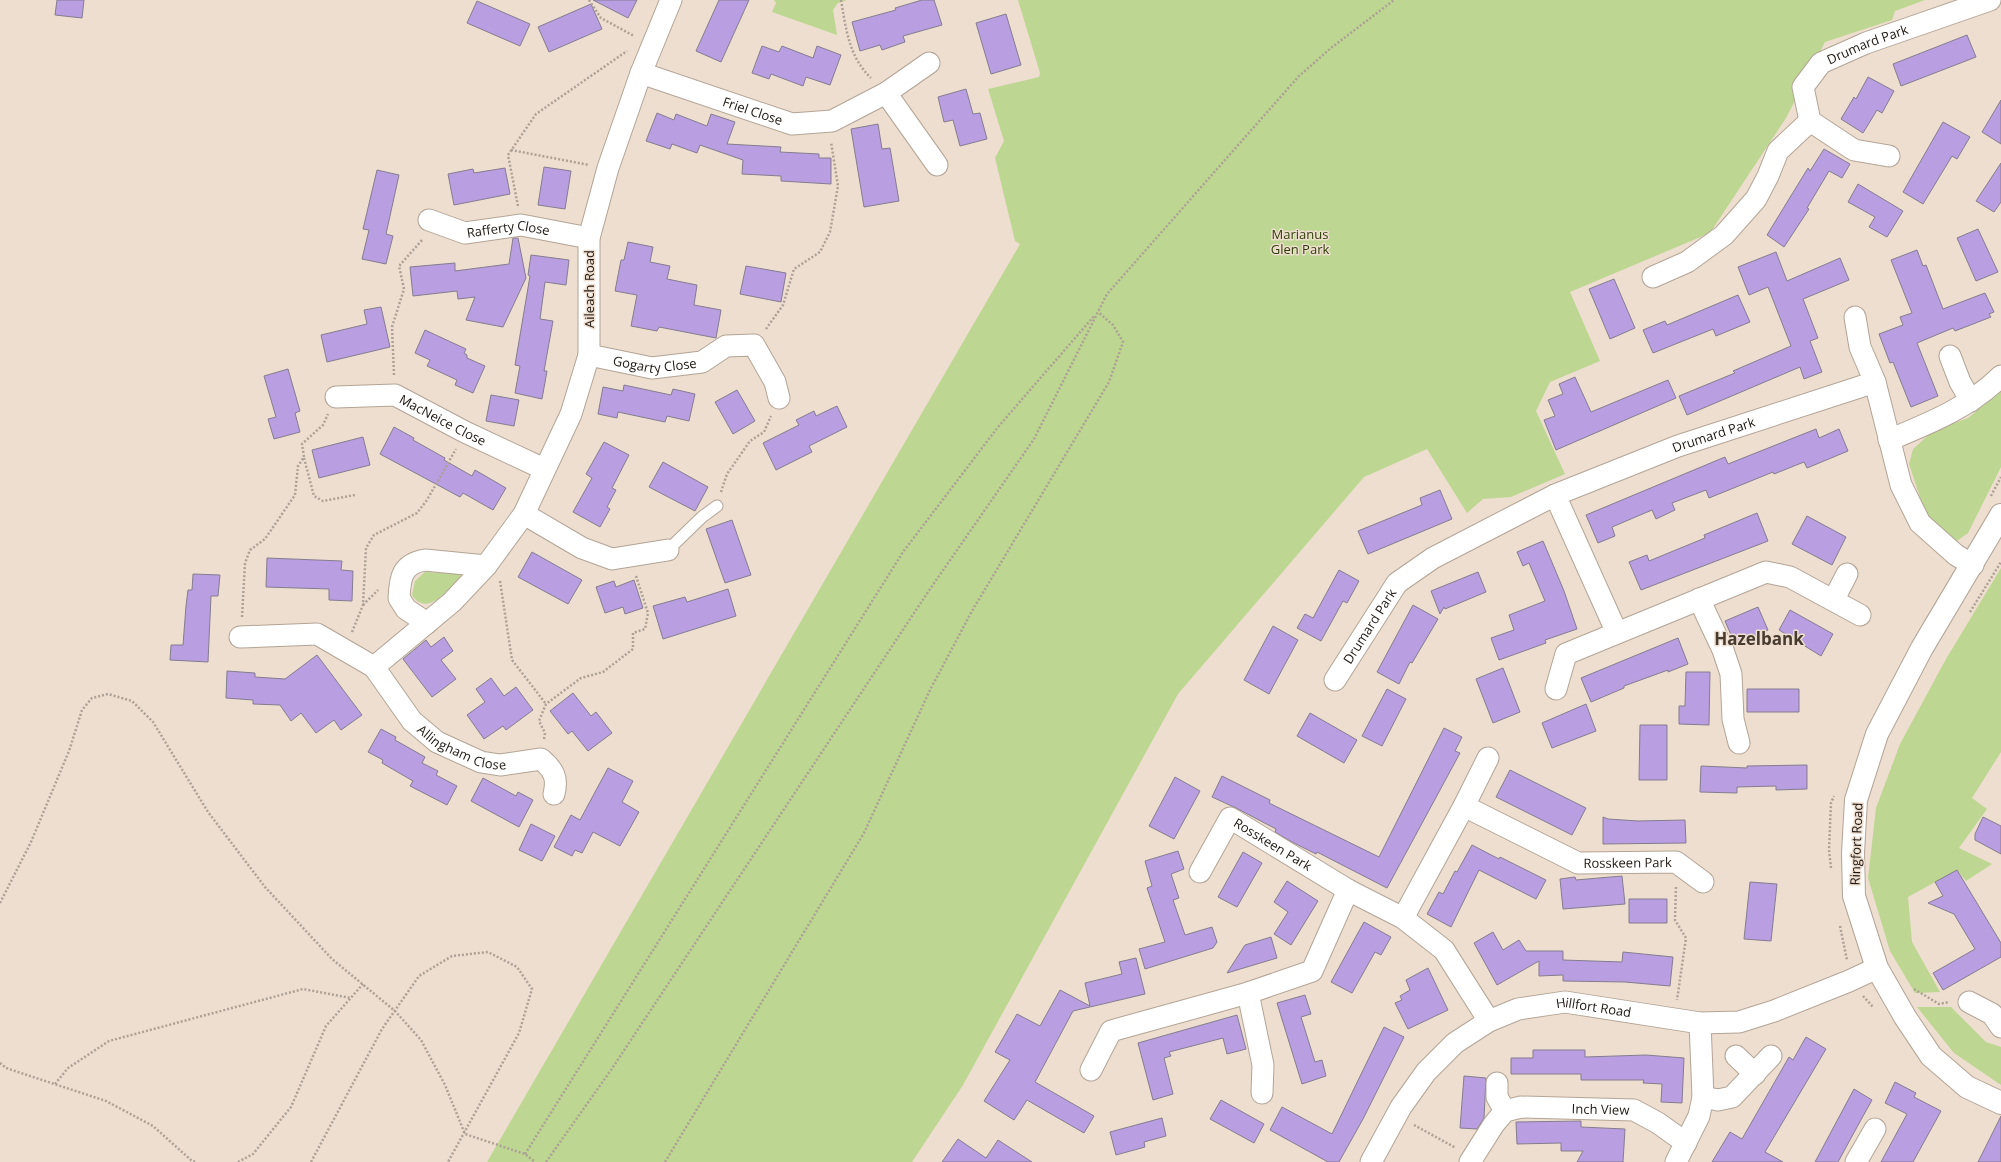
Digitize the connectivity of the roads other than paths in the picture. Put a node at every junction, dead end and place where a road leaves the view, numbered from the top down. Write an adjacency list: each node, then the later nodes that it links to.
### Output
1 (671, 0): 4 (street, Aileach Road)
2 (1990, 0): 6 (street, Drumard Park)
3 (929, 63): 5 (street, Friel Close)
4 (641, 73): 5 (street, Friel Close); 10 (street, Aileach Road)
5 (886, 92): 8 (street)
6 (1810, 121): 7 (street); 11 (street)
7 (1889, 156)
8 (937, 165)
9 (429, 220): 10 (street, Rafferty Close)
10 (589, 238): 13 (street, Aileach Road)
11 (1653, 277)
12 (1855, 317): 16 (street)
13 (589, 355): 18 (street, Gogarty Close); 21 (street, Aileach Road)
14 (1950, 356): 19 (street)
15 (2001, 376): 19 (street)
16 (1875, 382): 20 (street); 22 (street, Drumard Park)
17 (336, 397): 21 (street, MacNeice Close)
18 (779, 398)
19 (1971, 401): 20 (street)
20 (1889, 440): 27 (street)
21 (544, 469): 25 (street, Aileach Road)
22 (1555, 495): 34 (street); 37 (street, Drumard Park)
23 (717, 506): 26 (lane)
24 (1996, 506): 27 (street, Ringfort Road)
25 (524, 514): 26 (street); 28 (street, Aileach Road)
26 (668, 550)
27 (1973, 565): 47 (street, Ringfort Road)
28 (486, 566): 33 (street, Aileach Road); 33 (street)
29 (1847, 574): 31 (street)
30 (1699, 599): 31 (street); 34 (street); 39 (street)
31 (1834, 599): 32 (street)
32 (1860, 615)
33 (427, 623): 36 (street, Aileach Road)
34 (1617, 634): 38 (street)
35 (240, 637): 36 (street)
36 (374, 667): 41 (street, Allingham Close)
37 (1335, 680)
38 (1556, 689)
39 (1739, 742)
40 (1488, 758): 42 (street)
41 (554, 794)
42 (1464, 806): 44 (street, Rosskeen Park); 46 (street)
43 (1200, 872): 45 (street, Rosskeen Park)
44 (1703, 882)
45 (1348, 890): 46 (street, Rosskeen Park); 48 (street)
46 (1403, 918): 50 (street, Rosskeen Park)
47 (1877, 968): 51 (street, Hillfort Road); 60 (street, Ringfort Road)
48 (1248, 993): 55 (street); 58 (street)
49 (1969, 1002): 52 (street)
50 (1489, 1021): 51 (street, Hillfort Road); 65 (street, Hillfort Road)
51 (1700, 1023): 59 (street, Inch View)
52 (2001, 1027)
53 (1736, 1056): 56 (street)
54 (1771, 1056): 56 (street)
55 (1091, 1070)
56 (1755, 1074): 59 (street)
57 (1497, 1082): 61 (street)
58 (1262, 1093)
59 (1703, 1097): 63 (street, Inch View)
60 (2001, 1103)
61 (1505, 1111): 63 (street, Inch View); 64 (street)
62 (1875, 1129): 66 (street)
63 (1681, 1156)
64 (1472, 1160)
65 (1371, 1162)
66 (1856, 1162)

